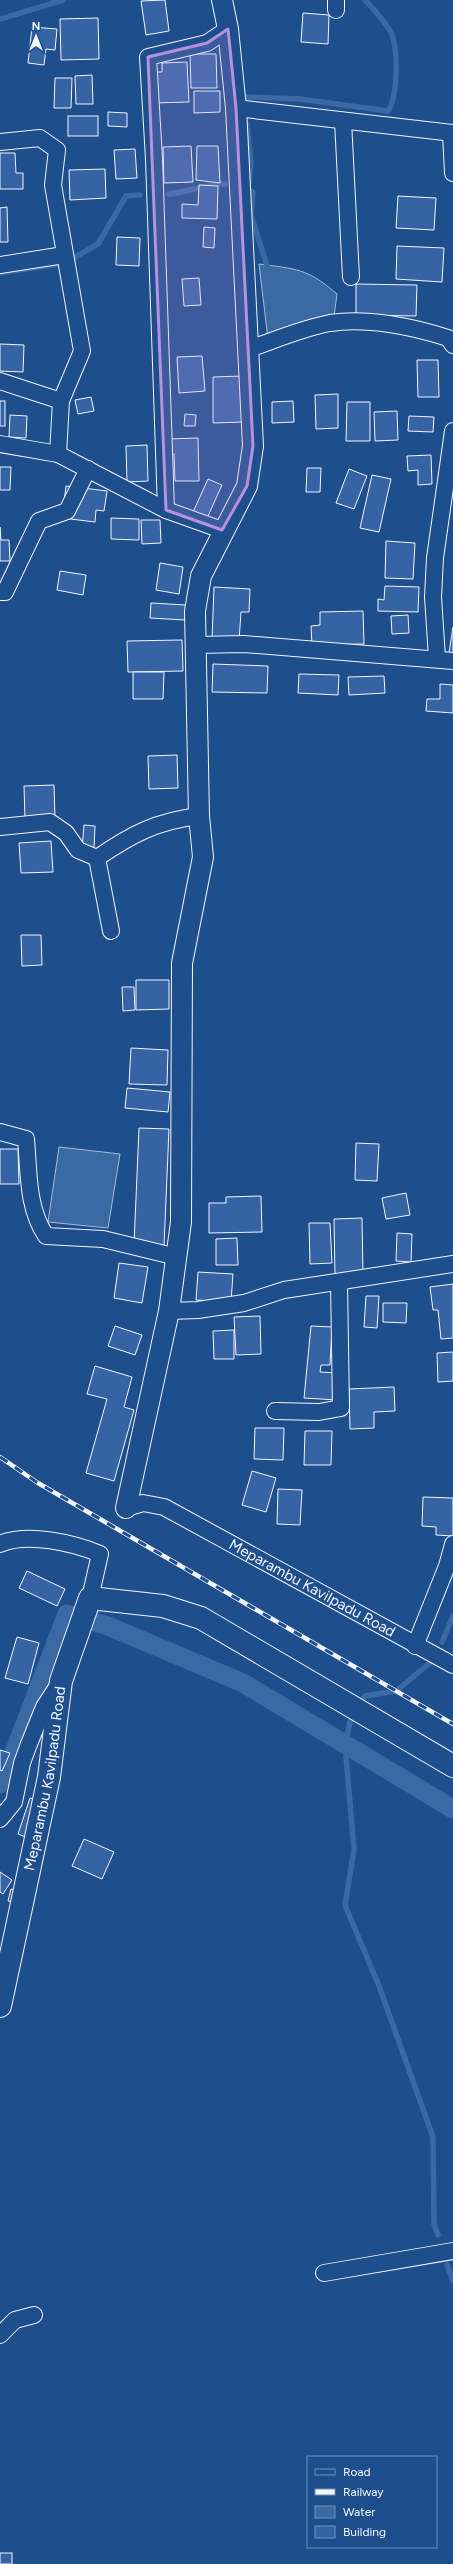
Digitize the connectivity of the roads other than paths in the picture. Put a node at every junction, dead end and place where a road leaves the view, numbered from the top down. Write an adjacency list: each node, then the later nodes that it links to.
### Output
1 (222, 0): 2 (street)
2 (228, 28): 3 (street); 19 (street)
3 (236, 108): 4 (street); 12 (street)
4 (343, 120): 5 (street); 10 (street)
5 (452, 133): 7 (street)
6 (0, 142): 8 (street)
7 (453, 173)
8 (64, 255): 9 (street); 14 (street)
9 (0, 265)
10 (351, 277)
11 (453, 345): 12 (street)
12 (249, 349): 20 (street)
13 (0, 381): 14 (street)
14 (61, 401): 17 (street)
15 (453, 431): 23 (street)
16 (0, 444): 17 (street)
17 (58, 454): 18 (street)
18 (88, 469): 19 (street); 21 (street)
19 (166, 510): 20 (street)
20 (222, 530): 22 (street)
21 (0, 592)
22 (196, 645): 23 (street); 25 (street)
23 (437, 658): 24 (street)
24 (453, 660)
25 (199, 816): 27 (street); 30 (street)
26 (0, 827): 27 (street)
27 (97, 858): 28 (street)
28 (111, 931)
29 (0, 1132): 30 (street)
30 (177, 1257): 33 (street)
31 (453, 1264): 32 (street)
32 (339, 1282): 33 (street); 34 (street)
33 (169, 1311): 35 (street)
34 (274, 1411)
35 (126, 1508): 39 (street, Meparambu Kavilpadu Road)
36 (2, 1540): 38 (street, Meparambu Kavilpadu Road)
37 (453, 1544): 39 (street)
38 (90, 1598): 41 (main road, Meparambu Kavilpadu Road); 42 (main road)
39 (415, 1646): 40 (street, Meparambu Kavilpadu Road)
40 (453, 1665)
41 (61, 1681): 43 (street); 44 (main road, Meparambu Kavilpadu Road)
42 (453, 1766)
43 (0, 1819)
44 (0, 2006)
45 (453, 2251): 46 (street)
46 (324, 2273)
47 (34, 2315): 48 (street)
48 (0, 2335)

